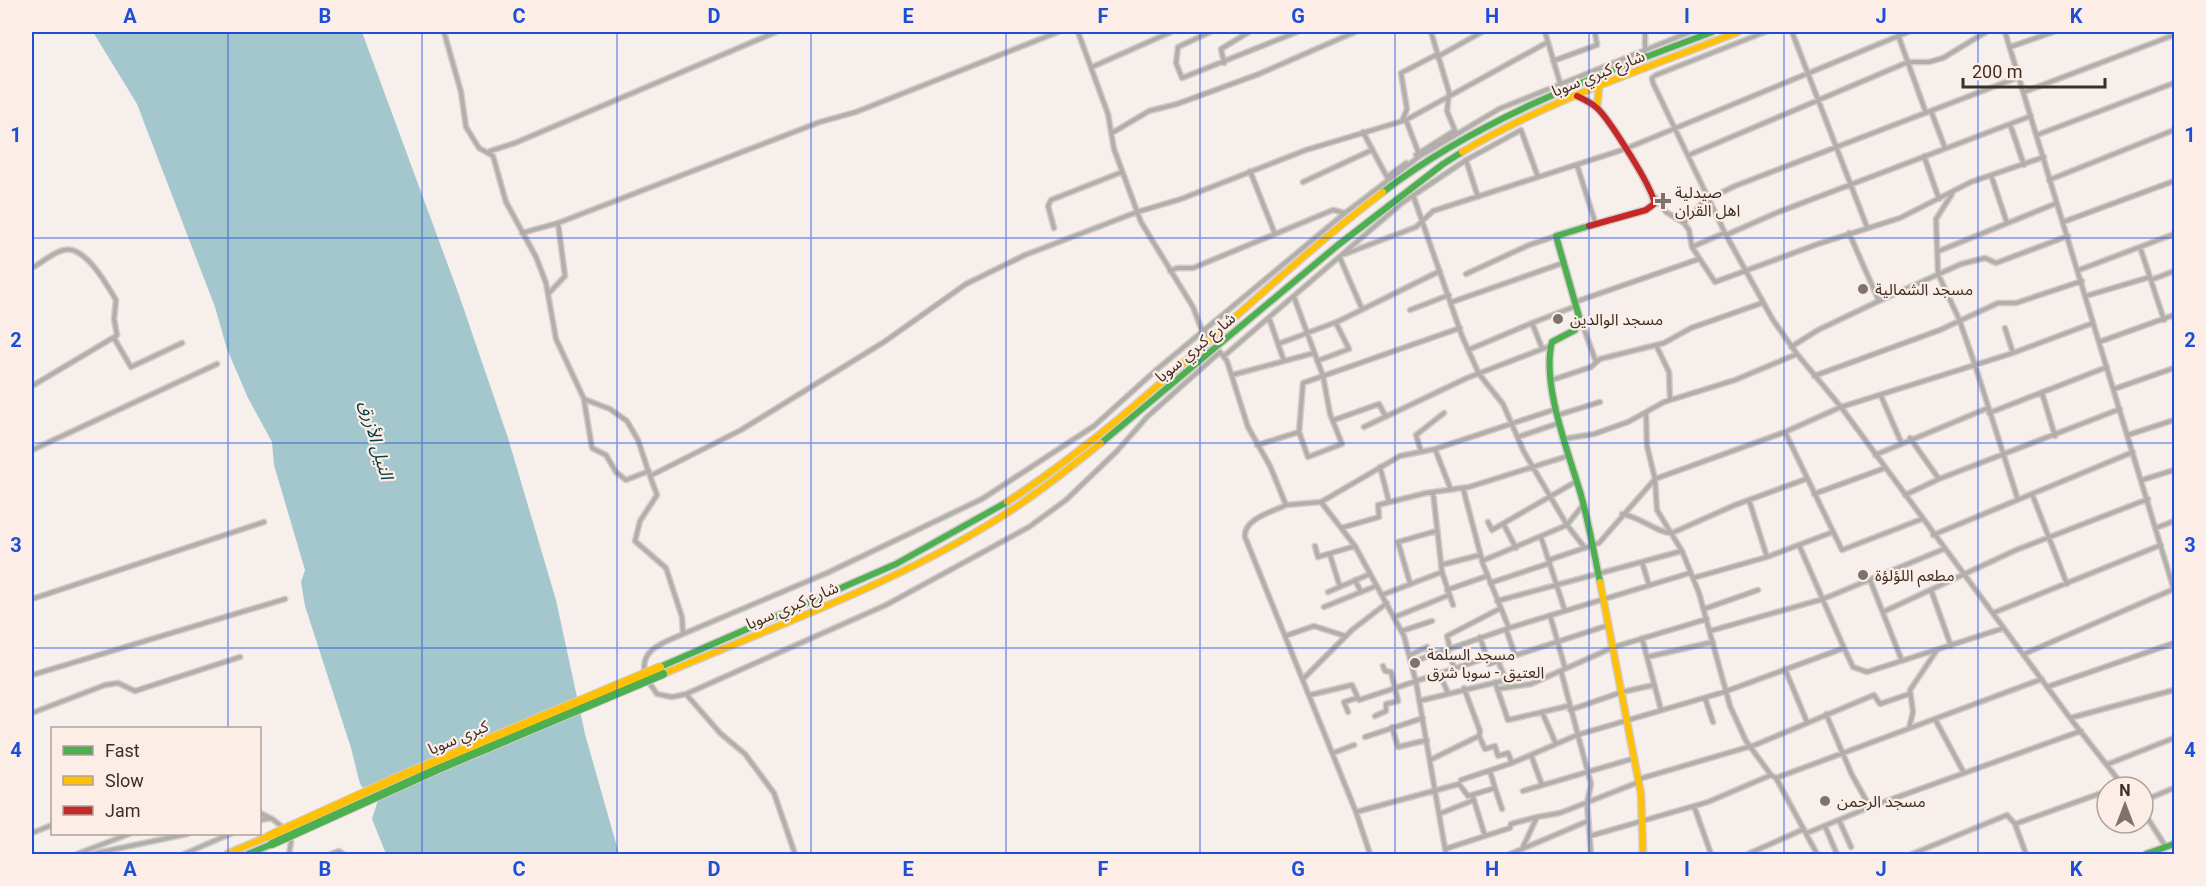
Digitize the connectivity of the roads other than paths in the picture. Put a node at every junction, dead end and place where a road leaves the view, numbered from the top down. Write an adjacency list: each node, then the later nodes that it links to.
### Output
1 (444, 32): 59 (street)
2 (776, 32): 59 (street)
3 (1058, 32): 88 (street)
4 (1078, 32): 33 (street)
5 (1171, 32): 33 (street)
6 (1210, 32): 32 (street)
7 (1249, 32): 32 (street)
8 (1298, 32): 32 (street)
9 (1355, 32): 52 (street)
10 (1431, 32): 29 (street)
11 (1482, 32): 29 (street)
12 (1545, 32): 26 (street)
13 (1594, 32): 30 (street)
14 (1645, 32): 28 (street)
15 (1690, 32): 28 (street)
16 (1712, 32): 28 (main road, شارع كبري سوبا)
17 (1738, 32): 38 (main road, شارع كبري سوبا)
18 (1765, 32): 48 (street)
19 (1792, 32): 34 (street)
20 (1908, 32): 24 (street)
21 (1986, 32): 31 (street)
22 (2005, 32): 27 (street)
23 (2053, 32): 27 (street)
24 (1897, 34): 31 (street); 34 (street)
25 (2175, 35): 39 (street)
26 (1548, 42): 30 (street); 41 (street)
27 (2010, 47): 35 (street)
28 (1645, 53): 36 (street); 54 (main road, شارع كبري سوبا)
29 (1437, 56): 41 (street); 46 (street)
30 (1553, 61): 36 (street)
31 (1908, 62): 42 (street); 44 (street)
32 (1224, 63)
33 (1092, 68): 52 (street)
34 (1808, 74): 42 (street); 48 (street)
35 (2019, 77): 39 (street); 44 (street)
36 (1560, 83): 51 (street)
37 (2175, 83): 53 (street)
38 (1599, 87): 40 (main road, شارع كبري سوبا); 43 (main road)
39 (2024, 92): 45 (street)
40 (1576, 96): 43 (main road); 60 (main road, شارع كبري سوبا)
41 (1448, 97): 46 (street); 51 (street)
42 (1818, 100): 55 (street); 62 (street)
43 (1597, 107): 57 (main road)
44 (1928, 112): 55 (street); 56 (street)
45 (2031, 116): 47 (street); 53 (street)
46 (1404, 120): 50 (street); 61 (street)
47 (2010, 124): 56 (street); 67 (street)
48 (1676, 128): 57 (street); 62 (street)
49 (2175, 130): 73 (street)
50 (1363, 132): 58 (street); 68 (street)
51 (1455, 132): 61 (street); 72 (street)
52 (1112, 133): 69 (street)
53 (2037, 135): 64 (street)
54 (1455, 144): 60 (main road); 145 (main road, شارع كبري سوبا)
55 (1835, 147): 76 (street); 81 (street)
56 (1946, 148): 63 (street)
57 (1625, 149): 66 (street); 79 (main road)
58 (1372, 150): 72 (street); 75 (street)
59 (489, 152): 94 (street)
60 (1460, 153): 145 (main road, شارع كبري سوبا)
61 (1419, 154): 72 (street)
62 (1689, 155): 81 (street)
63 (1924, 156): 76 (street); 82 (street)
64 (2044, 157): 67 (street); 73 (street)
65 (1466, 160): 71 (street); 78 (street); 80 (street)
66 (1577, 165): 71 (street); 91 (street)
67 (2024, 165): 70 (street)
68 (1250, 171): 84 (street); 96 (street)
69 (1122, 172): 84 (street); 93 (street)
70 (1991, 175): 77 (street); 90 (street)
71 (1538, 177): 80 (street)
72 (1387, 178): 85 (street)
73 (2049, 180): 83 (street)
74 (2175, 181): 87 (street)
75 (1303, 182)
76 (1850, 186): 92 (street); 97 (street)
77 (1953, 193): 82 (street); 103 (street)
78 (1413, 195): 86 (street); 104 (street)
79 (1655, 196): 89 (street); 91 (main road)
80 (1478, 197): 86 (street)
81 (1709, 199): 89 (street); 97 (street)
82 (1940, 199): 92 (street)
83 (2057, 203): 87 (street); 90 (street)
84 (1137, 212): 110 (street); 203 (street)
85 (1345, 213): 96 (street); 138 (street)
86 (1423, 222): 104 (street); 111 (street)
87 (2063, 222): 100 (street)
88 (558, 223): 94 (street); 118 (street)
89 (1684, 223): 101 (street)
90 (2007, 223): 103 (street)
91 (1596, 226): 99 (main road)
92 (1867, 227): 95 (street)
93 (1054, 228)
94 (522, 233): 118 (street)
95 (1849, 233): 113 (street); 122 (street)
96 (1275, 234): 110 (street)
97 (1725, 234): 101 (street); 113 (street)
98 (2175, 234): 102 (street)
99 (1556, 236): 107 (main road); 114 (street)
100 (2068, 236): 109 (street); 115 (street)
101 (1692, 247): 106 (street)
102 (2140, 247): 109 (street); 116 (street)
103 (1940, 250): 115 (street)
104 (1345, 254): 105 (street)
105 (1340, 258): 121 (street); 126 (street)
106 (1699, 260): 113 (street); 125 (street)
107 (1563, 262): 123 (street); 125 (main road)
108 (32, 268): 140 (street)
109 (2079, 270): 117 (street)
110 (1170, 271): 138 (street)
111 (1440, 271): 119 (street); 126 (street)
112 (2175, 271): 116 (street)
113 (1745, 272): 124 (street)
114 (1466, 274)
115 (1938, 274): 122 (street); 131 (street)
116 (2151, 278): 120 (street); 132 (street)
117 (2082, 280): 120 (street); 131 (street)
118 (548, 293): 169 (street)
119 (1449, 295): 123 (street); 127 (street)
120 (2086, 296): 135 (street)
121 (1294, 297): 130 (street); 139 (street)
122 (1879, 301): 147 (street)
123 (1452, 302): 136 (street)
124 (1762, 303): 144 (street); 147 (street)
125 (1576, 304): 129 (main road); 134 (street)
126 (1362, 309): 133 (street)
127 (1410, 310)
128 (2175, 315): 132 (street)
129 (1580, 317): 146 (main road); 155 (street)
130 (1269, 318): 143 (street); 152 (street)
131 (1959, 319): 157 (street); 163 (street)
132 (2164, 320): 141 (street)
133 (1336, 323): 139 (street); 153 (street)
134 (1532, 323): 146 (street); 148 (street)
135 (2093, 323): 141 (street); 150 (street)
136 (1460, 328): 148 (street); 162 (street)
137 (2005, 328): 150 (street)
138 (1206, 332): 145 (street); 298 (street)
139 (1307, 333): 143 (street); 149 (street)
140 (117, 335): 142 (street); 165 (street)
141 (2099, 342): 158 (street)
142 (182, 343)
143 (1278, 344): 154 (street)
144 (1656, 345): 155 (street); 170 (street)
145 (1216, 346): 152 (street); 325 (main road, شارع كبري سوبا); 343 (street)
146 (1546, 347): 160 (street); 164 (main road)
147 (1791, 347): 151 (street)
148 (1468, 350): 160 (street)
149 (1314, 353): 153 (street); 154 (street)
150 (2013, 353): 157 (street)
151 (1797, 354): 163 (street); 170 (street)
152 (1224, 356): 161 (street)
153 (1317, 361): 162 (street)
154 (1284, 362): 161 (street)
155 (1596, 362): 164 (street)
156 (217, 364): 193 (street)
157 (1975, 364): 168 (street); 174 (street)
158 (2107, 367): 166 (street); 167 (street)
159 (2175, 368): 166 (street)
160 (1479, 374): 178 (street); 181 (street)
161 (1232, 375): 191 (street)
162 (1323, 376): 179 (street); 183 (street)
163 (1814, 376): 172 (street)
164 (1552, 380): 177 (main road)
165 (32, 386)
166 (2114, 389): 173 (street)
167 (2042, 393): 174 (street); 186 (street)
168 (1881, 396): 172 (street); 190 (street)
169 (584, 399): 203 (street); 203 (street)
170 (1670, 399): 176 (street)
171 (1600, 402): 177 (street)
172 (1841, 407): 184 (street); 196 (street)
173 (2120, 409): 185 (street); 186 (street)
174 (1989, 410): 188 (street); 197 (street)
175 (1444, 413): 194 (street)
176 (1646, 413): 189 (street); 205 (street)
177 (1558, 415): 181 (street); 187 (street); 189 (main road)
178 (1386, 417): 179 (street); 182 (street)
179 (1334, 420): 183 (street)
180 (2175, 420): 185 (street)
181 (1513, 424): 187 (street); 192 (street)
182 (1364, 427)
183 (1299, 432): 191 (street)
184 (1785, 432): 205 (street); 206 (street)
185 (2128, 435): 195 (street)
186 (2055, 436): 197 (street)
187 (1518, 437): 200 (street)
188 (1910, 438): 190 (street); 204 (street)
189 (1563, 440): 198 (main road)
190 (1901, 442): 196 (street)
191 (1257, 446): 221 (street)
192 (1435, 449): 194 (street); 210 (street)
193 (32, 450)
194 (1421, 451): 199 (street)
195 (2133, 452): 207 (street); 213 (street)
196 (1875, 455): 201 (street)
197 (2003, 455): 204 (street); 217 (street)
198 (1568, 456): 200 (street); 208 (main road)
199 (1380, 467): 219 (street); 220 (street)
200 (1533, 467): 209 (street); 215 (street)
201 (1885, 468): 212 (street); 214 (street)
202 (2175, 470): 207 (street)
203 (649, 473): 298 (street)
204 (1939, 478): 214 (street)
205 (1655, 479): 223 (street); 234 (street)
206 (1806, 479): 212 (street); 216 (street)
207 (2142, 480): 218 (street)
208 (1577, 481): 215 (street); 222 (main road)
209 (1463, 488): 210 (street); 247 (street)
210 (1450, 490): 211 (street)
211 (1433, 492): 220 (street); 232 (street)
212 (1814, 494): 233 (street)
213 (2032, 494): 217 (street); 237 (street)
214 (1905, 495): 224 (street)
215 (1550, 496): 228 (street); 229 (street)
216 (1749, 500): 234 (street); 248 (street)
217 (2018, 500): 235 (street)
218 (2148, 500): 231 (street); 237 (street)
219 (1321, 502): 221 (street); 230 (street)
220 (1389, 502): 230 (street)
221 (1286, 505): 299 (street)
222 (1584, 505): 229 (street); 242 (main road)
223 (1622, 514): 234 (street); 242 (street)
224 (1922, 519): 233 (street); 235 (street)
225 (2175, 521): 231 (street)
226 (264, 522): 277 (street)
227 (1488, 522): 228 (street)
228 (1504, 525): 243 (street)
229 (1567, 525): 236 (street); 242 (street)
230 (1341, 528): 240 (street)
231 (2156, 528): 238 (street)
232 (1436, 531): 252 (street); 262 (street)
233 (1833, 532): 241 (street)
234 (1672, 533): 245 (street)
235 (1933, 535): 244 (street)
236 (1541, 537): 243 (street); 250 (street)
237 (2049, 537): 256 (street); 264 (street)
238 (2161, 544): 257 (street); 264 (street)
239 (1315, 546): 246 (street)
240 (1355, 546): 246 (street); 254 (street)
241 (1799, 546): 248 (street); 279 (street)
242 (1588, 547): 250 (street); 255 (main road)
243 (1516, 548): 249 (street)
244 (1944, 549): 256 (street); 261 (street)
245 (1682, 551): 251 (street); 259 (street)
246 (1330, 555): 268 (street)
247 (1480, 555): 249 (street); 252 (street)
248 (1767, 557): 259 (street)
249 (1482, 561): 258 (street)
250 (1549, 561): 263 (street); 265 (street)
251 (1642, 562): 255 (street); 266 (street)
252 (1441, 565): 253 (street)
253 (1442, 572): 262 (street); 274 (street)
254 (1370, 574): 260 (street); 267 (street)
255 (1597, 574): 265 (street); 276 (main road)
256 (1963, 574): 271 (street); 288 (street)
257 (2172, 574): 269 (street)
258 (1487, 576): 263 (street); 274 (street)
259 (1691, 576): 266 (street); 285 (street)
260 (1355, 580): 268 (street); 273 (street)
261 (1870, 580): 279 (street); 287 (street)
262 (1410, 583): 275 (street)
263 (1490, 583): 280 (street)
264 (2067, 584): 288 (street)
265 (1557, 585): 280 (street); 286 (street)
266 (1649, 585): 276 (street)
267 (1376, 586): 273 (street); 275 (street)
268 (1340, 587): 272 (street)
269 (2174, 589): 311 (street)
270 (1758, 590): 285 (street)
271 (1931, 590): 287 (street); 306 (street)
272 (1328, 592)
273 (1361, 592): 283 (street)
274 (1448, 593): 282 (street); 290 (street)
275 (1382, 595): 281 (street)
276 (1604, 598): 286 (street); 293 (main road)
277 (32, 599)
278 (285, 599): 326 (street)
279 (1823, 599): 297 (street); 308 (street)
280 (1497, 601): 284 (street)
281 (1387, 603): 290 (street); 300 (street)
282 (1453, 605)
283 (1324, 607)
284 (1501, 608): 294 (street); 309 (street)
285 (1704, 609): 291 (street)
286 (1565, 610): 289 (street)
287 (1883, 612): 318 (street)
288 (1993, 613): 295 (street)
289 (1550, 615): 294 (street); 303 (street)
290 (1395, 617): 296 (street)
291 (1707, 619): 297 (street); 302 (street)
292 (1432, 621): 296 (street)
293 (1609, 625): 303 (street); 307 (main road)
294 (1507, 628): 301 (street); 313 (street)
295 (2004, 628): 306 (street); 311 (street)
296 (1402, 631): 312 (street)
297 (1710, 632): 304 (street)
298 (683, 634): 343 (street)
299 (1286, 636): 300 (street); 328 (street)
300 (1345, 636): 328 (street)
301 (1480, 638): 309 (street); 317 (street)
302 (1642, 638): 307 (street); 316 (street)
303 (1558, 642): 313 (street); 323 (street)
304 (1713, 642): 316 (street); 341 (street)
305 (2175, 643): 335 (street)
306 (1951, 646): 310 (street)
307 (1614, 647): 323 (street); 340 (main road)
308 (1844, 648): 318 (street); 324 (street)
309 (1449, 649): 314 (street); 322 (street)
310 (1937, 650): 318 (street); 344 (street)
311 (2024, 654): 329 (street)
312 (1410, 655): 314 (street); 319 (street)
313 (1515, 655): 320 (street)
314 (1431, 656): 319 (street)
315 (240, 657): 353 (street)
316 (1647, 657): 333 (street)
317 (1486, 658): 320 (street); 322 (street)
318 (1902, 661)
319 (1412, 662): 331 (street)
320 (1498, 662): 330 (street)
321 (1383, 666): 336 (street)
322 (1455, 669): 327 (street)
323 (1563, 669): 334 (street); 349 (street)
324 (1785, 669): 341 (street); 361 (street)
325 (662, 670): 420 (main road, كبري سوبا, bridge)
326 (32, 675)
327 (1440, 675): 331 (street); 342 (street)
328 (1303, 679): 345 (street)
329 (2042, 679): 335 (street); 359 (street)
330 (1506, 680): 332 (street); 334 (street)
331 (1416, 682): 336 (street); 348 (street)
332 (1495, 682): 337 (street); 338 (street)
333 (1654, 685): 340 (street); 350 (street)
334 (1509, 687): 338 (street)
335 (2047, 687): 357 (street)
336 (1395, 688): 346 (street); 355 (street)
337 (1464, 688): 342 (street); 366 (street)
338 (1497, 689): 352 (street)
339 (2175, 690): 357 (street)
340 (1622, 692): 349 (street); 358 (main road)
341 (1724, 692): 347 (street); 372 (street)
342 (1448, 693): 348 (street)
343 (686, 694): 435 (street)
344 (1910, 694): 354 (street); 363 (street)
345 (1310, 695): 346 (street); 373 (street)
346 (1357, 698): 351 (street)
347 (1705, 698): 350 (street); 360 (street)
348 (1419, 700): 356 (street)
349 (1569, 708): 352 (street); 365 (street)
350 (1660, 710): 358 (street)
351 (1348, 712)
352 (1542, 712): 370 (street)
353 (32, 713)
354 (1826, 714): 361 (street); 375 (street)
355 (1375, 716)
356 (1423, 718): 362 (street); 369 (street)
357 (2070, 718): 364 (street)
358 (1627, 719): 365 (street); 376 (main road)
359 (1935, 719): 363 (street); 382 (street)
360 (1713, 722)
361 (1807, 722): 372 (street)
362 (1392, 727): 367 (street); 369 (street)
363 (1908, 729): 375 (street)
364 (2081, 731): 379 (street); 382 (street)
365 (1577, 735): 370 (street); 381 (street)
366 (1479, 736): 377 (street); 378 (street)
367 (1365, 737)
368 (2175, 738): 379 (street)
369 (1427, 740): 377 (street)
370 (1556, 744): 374 (street)
371 (1354, 745): 373 (street)
372 (1750, 746): 383 (street); 387 (street)
373 (1333, 753): 400 (street)
374 (1531, 755): 378 (street); 388 (street)
375 (1843, 755): 385 (street); 398 (street)
376 (1635, 758): 381 (street); 387 (main road)
377 (1430, 760): 391 (street)
378 (1512, 763): 380 (street)
379 (2108, 764): 384 (street)
380 (1490, 771): 386 (street); 389 (street)
381 (1588, 772): 388 (street); 396 (street)
382 (1964, 773): 398 (street)
383 (1771, 775): 385 (street); 397 (street)
384 (2115, 775)
385 (1776, 778): 413 (street)
386 (1461, 780)
387 (1639, 780): 396 (street); 405 (main road)
388 (1542, 785): 392 (street)
389 (1495, 788): 395 (street); 399 (street)
390 (2175, 788): 394 (street)
391 (1435, 790): 395 (street); 400 (street); 402 (street)
392 (1523, 791)
393 (2095, 795): 409 (street)
394 (2155, 796)
395 (1474, 798): 402 (street); 418 (street)
396 (1587, 803): 403 (street); 407 (street)
397 (1694, 806): 405 (street); 441 (street)
398 (1870, 807): 408 (street)
399 (1502, 809)
400 (1356, 812): 436 (street)
401 (261, 813): 404 (street)
402 (1439, 814): 424 (street)
403 (1537, 817): 418 (street); 425 (street)
404 (271, 818): 406 (street); 432 (street)
405 (1644, 818): 419 (street); 440 (main road)
406 (261, 820)
407 (1588, 820): 419 (street); 425 (street)
408 (1839, 820): 411 (street); 422 (street)
409 (2015, 824): 444 (street); 445 (street)
410 (51, 825): 414 (street)
411 (1825, 826): 413 (street); 426 (street)
412 (2155, 830): 423 (street)
413 (1805, 831): 442 (street); 443 (street)
414 (32, 833)
415 (127, 835): 427 (street)
416 (183, 835): 428 (street)
417 (228, 835): 429 (street)
418 (1485, 836): 424 (street)
419 (1590, 836): 439 (street)
420 (270, 840): 430 (main road); 431 (main road)
421 (2175, 844): 423 (main road)
422 (1851, 847)
423 (2166, 847): 446 (main road)
424 (1445, 849): 437 (street)
425 (1522, 849): 438 (street)
426 (1836, 852)
427 (77, 855)
428 (92, 855)
429 (184, 855)
430 (227, 855)
431 (248, 855)
432 (288, 855)
433 (331, 855): 434 (street)
434 (343, 855)
435 (795, 855)
436 (1370, 855)
437 (1446, 855)
438 (1510, 855)
439 (1591, 855)
440 (1643, 855)
441 (1711, 855)
442 (1748, 855)
443 (1817, 855)
444 (1912, 855)
445 (2026, 855)
446 (2146, 855)

